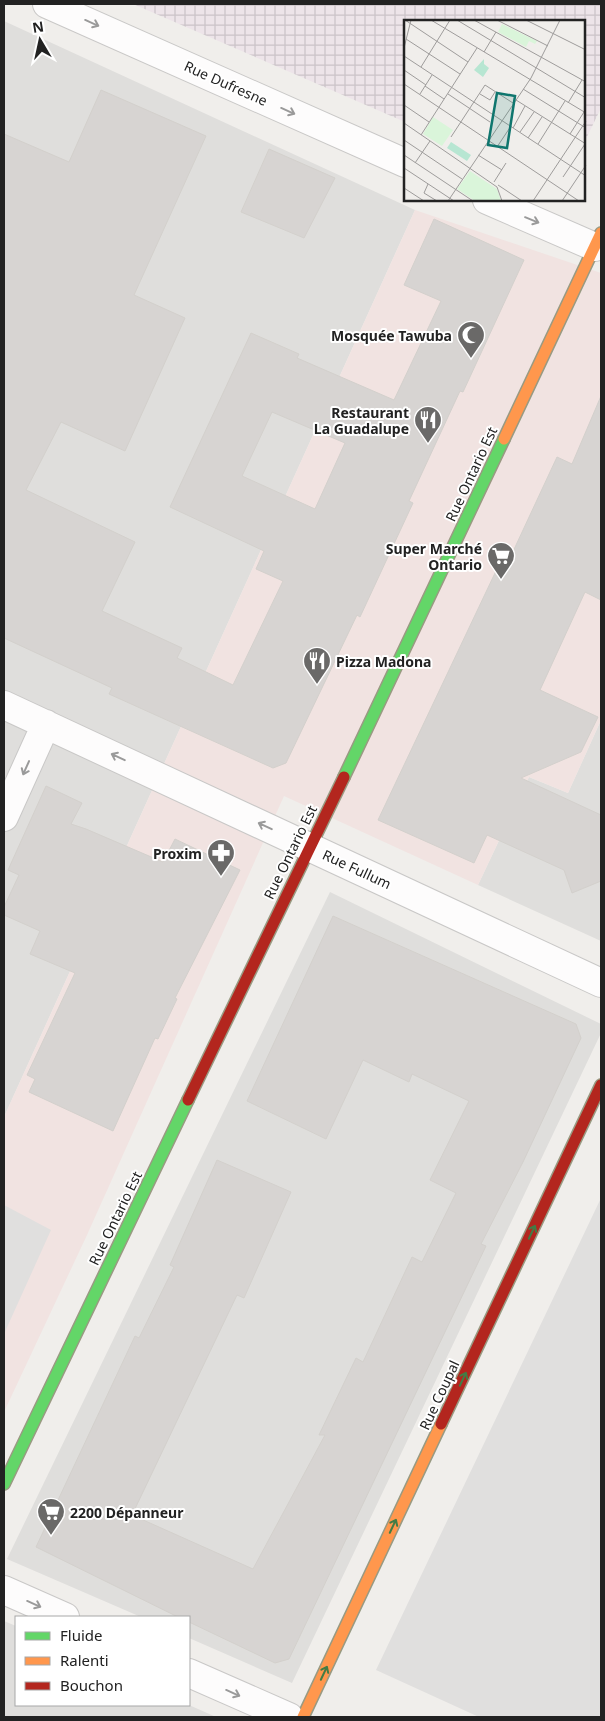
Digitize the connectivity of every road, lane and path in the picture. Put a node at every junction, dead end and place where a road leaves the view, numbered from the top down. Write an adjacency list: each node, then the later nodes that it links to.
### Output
1 (47, 4): 2 (street, Rue Dufresne, one-way to 2)
2 (404, 163)
3 (491, 201): 4 (street, one-way to 4)
4 (598, 240): 8 (main road, Rue Ontario Est)
5 (4, 705): 6 (street, Rue Fullum)
6 (46, 724): 7 (street, one-way to 7); 8 (street, Rue Fullum, one-way to 6)
7 (4, 817)
8 (309, 847): 9 (street, Rue Fullum); 11 (main road, Rue Ontario Est)
9 (601, 983)
10 (601, 1085): 16 (main road, Rue Coupal, one-way to 10)
11 (4, 1484)
12 (4, 1590): 13 (street, one-way to 13)
13 (63, 1616)
14 (190, 1673): 15 (street, one-way to 15)
15 (289, 1717)
16 (304, 1717)

